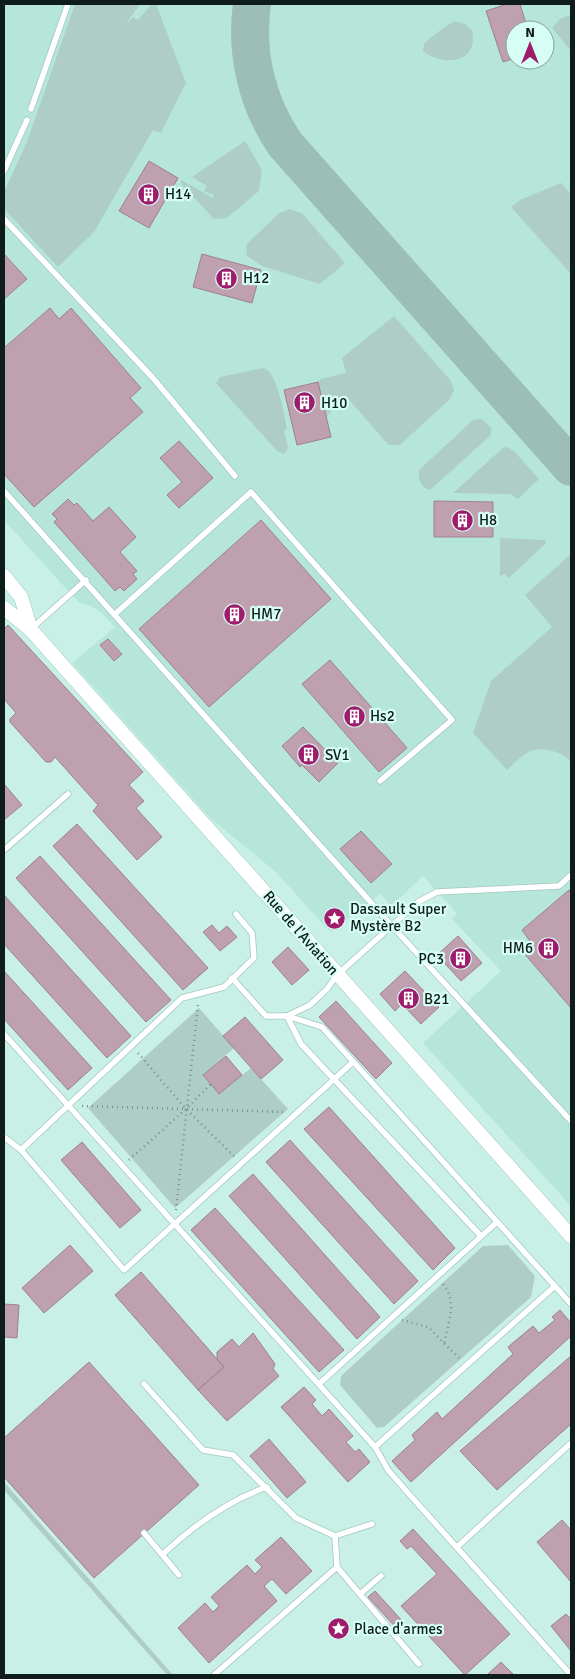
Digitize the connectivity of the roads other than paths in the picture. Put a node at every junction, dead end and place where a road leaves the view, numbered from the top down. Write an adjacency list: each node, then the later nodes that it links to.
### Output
1 (68, 4): 2 (lane)
2 (32, 109)
3 (27, 120): 4 (lane)
4 (4, 171)
5 (4, 219): 6 (lane)
6 (235, 476)
7 (4, 491): 9 (lane)
8 (4, 576): 12 (street, Rue de l'Aviation)
9 (86, 580): 11 (lane); 12 (lane)
10 (4, 608): 12 (street, Rue de l'Aviation)
11 (115, 614): 13 (lane); 18 (lane)
12 (31, 630): 19 (street, Rue de l'Aviation)
13 (380, 781)
14 (68, 794): 15 (lane)
15 (4, 850)
16 (571, 875): 18 (lane)
17 (236, 914): 20 (lane)
18 (392, 926): 19 (lane); 26 (lane)
19 (337, 975): 21 (lane); 32 (street, Rue de l'Aviation)
20 (232, 978): 21 (lane); 25 (lane)
21 (287, 1016): 23 (lane); 24 (lane)
22 (4, 1034): 25 (lane)
23 (353, 1062): 24 (lane); 29 (lane)
24 (334, 1078): 30 (lane); 31 (lane)
25 (68, 1106): 28 (lane); 30 (lane)
26 (571, 1121)
27 (4, 1137): 28 (lane)
28 (21, 1150): 30 (lane)
29 (498, 1222): 31 (lane); 33 (lane)
30 (174, 1224): 36 (lane)
31 (481, 1236): 36 (lane)
32 (571, 1236)
33 (555, 1286): 34 (lane); 38 (lane)
34 (571, 1304)
35 (144, 1384): 39 (lane)
36 (319, 1384): 38 (lane)
37 (571, 1443): 43 (lane)
38 (376, 1447): 43 (lane)
39 (267, 1487): 42 (lane); 44 (lane)
40 (372, 1524): 42 (lane)
41 (144, 1533): 44 (lane)
42 (334, 1536): 45 (lane)
43 (457, 1547): 51 (lane)
44 (163, 1554): 46 (lane)
45 (337, 1567): 48 (lane); 50 (lane)
46 (179, 1575)
47 (381, 1576): 48 (lane)
48 (360, 1594): 49 (lane)
49 (419, 1664)
50 (214, 1675)
51 (571, 1675)

